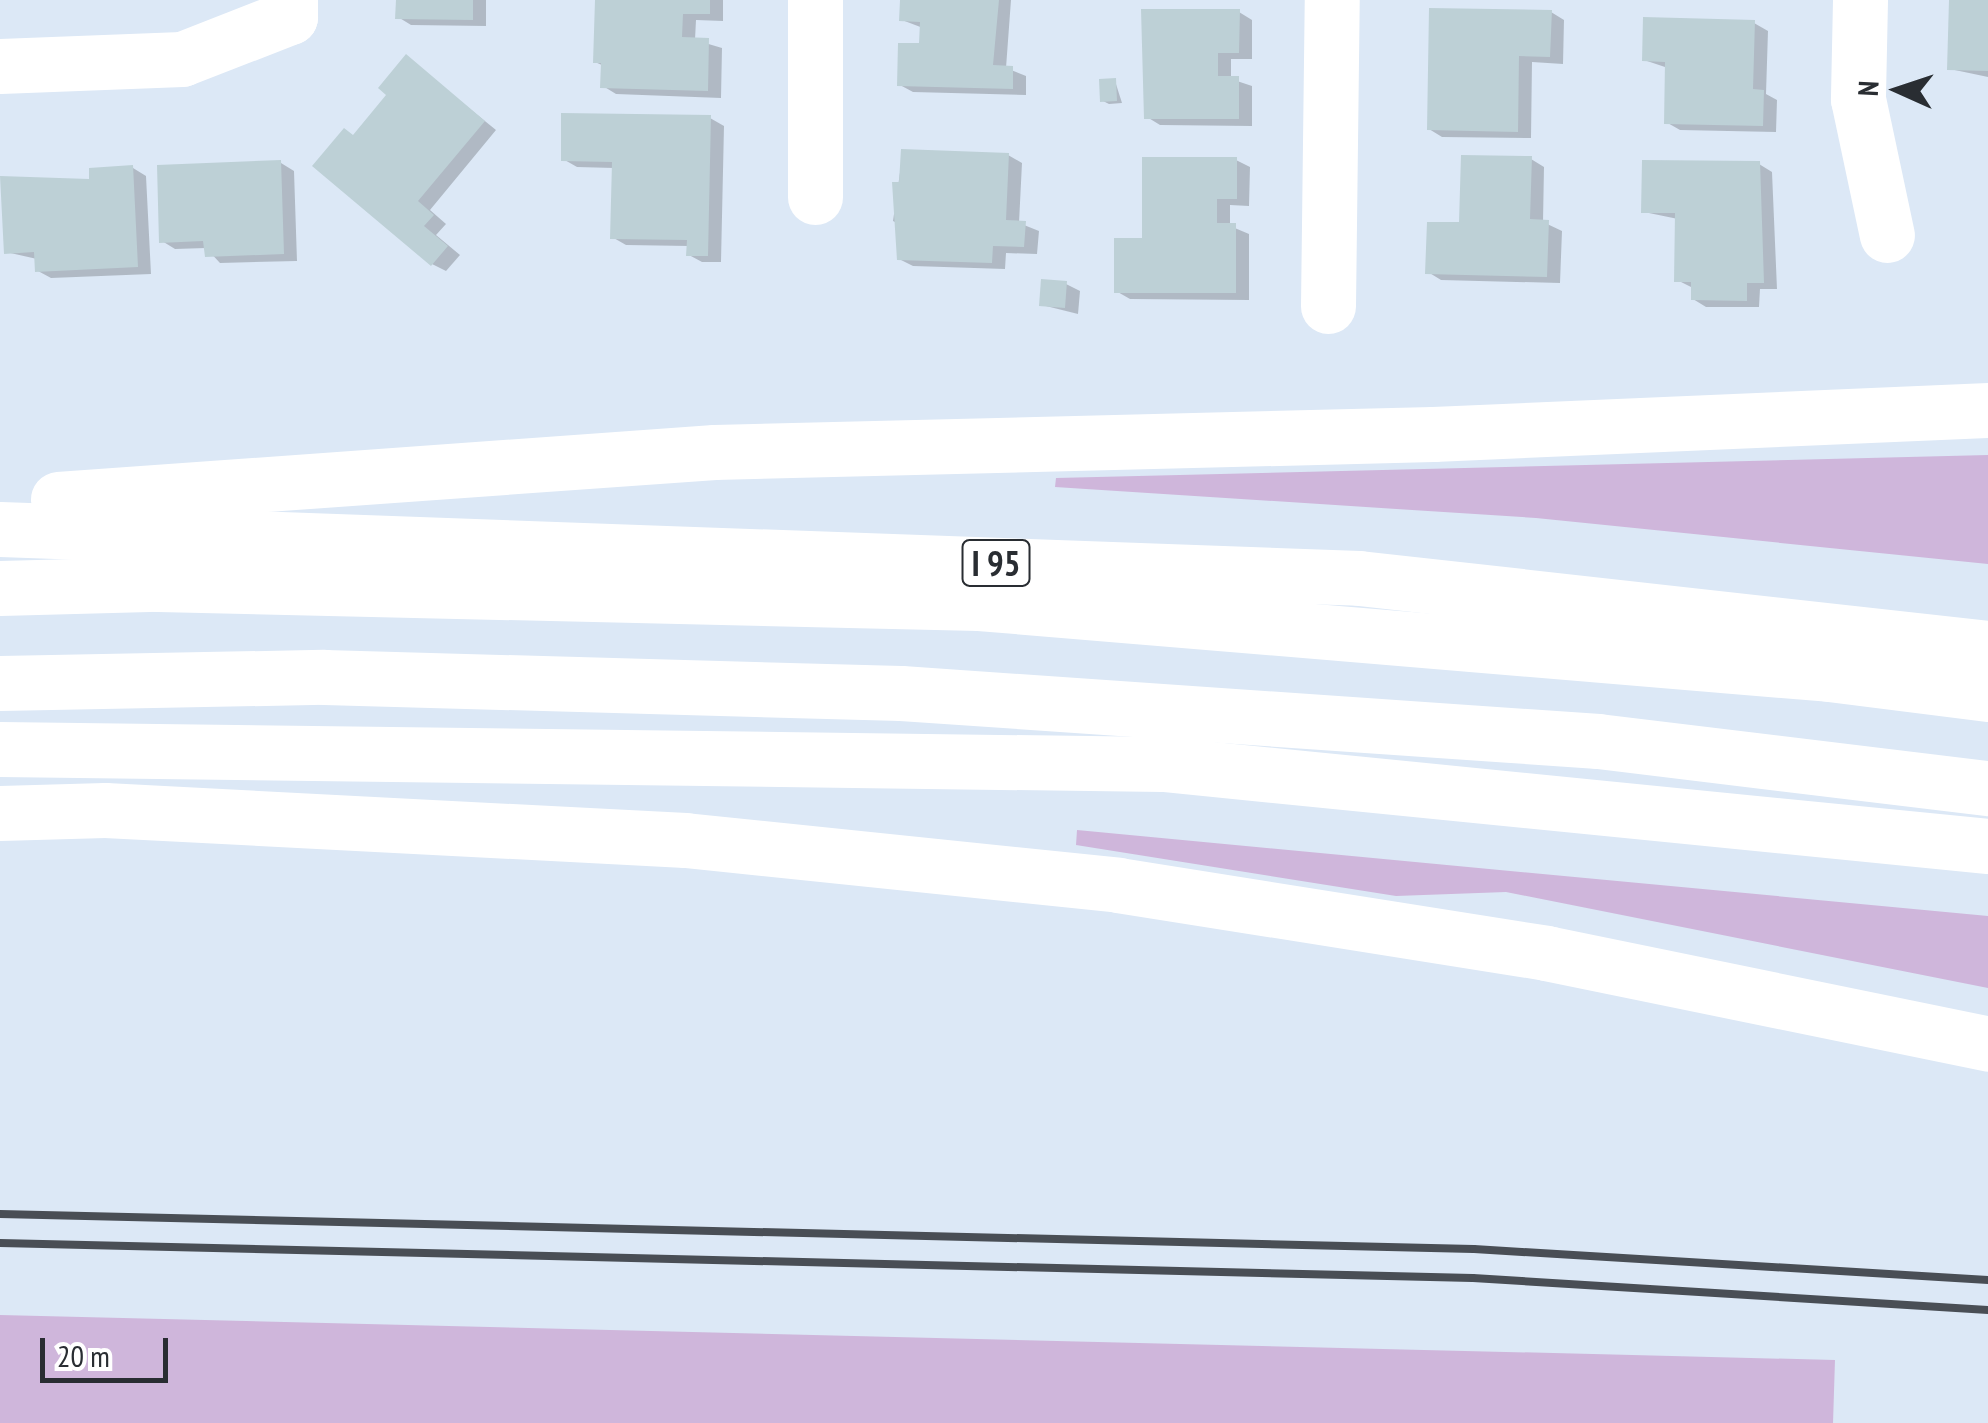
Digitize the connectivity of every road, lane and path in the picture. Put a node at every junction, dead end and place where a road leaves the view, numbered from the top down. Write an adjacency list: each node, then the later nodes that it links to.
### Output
1 (815, 0): 6 (main road)
2 (1332, 0): 8 (main road)
3 (1860, 0): 7 (main road)
4 (290, 8): 5 (main road)
5 (0, 66)
6 (815, 197)
7 (1887, 235)
8 (1328, 306)
9 (1988, 410): 10 (main road)
10 (0, 504)
11 (0, 528): 13 (main road, I 95)
12 (0, 588): 15 (main road)
13 (1988, 648)
14 (0, 683): 17 (main road)
15 (1988, 694)
16 (0, 750): 19 (main road)
17 (1988, 788)
18 (0, 812): 20 (main road)
19 (1988, 846)
20 (1988, 1044)

